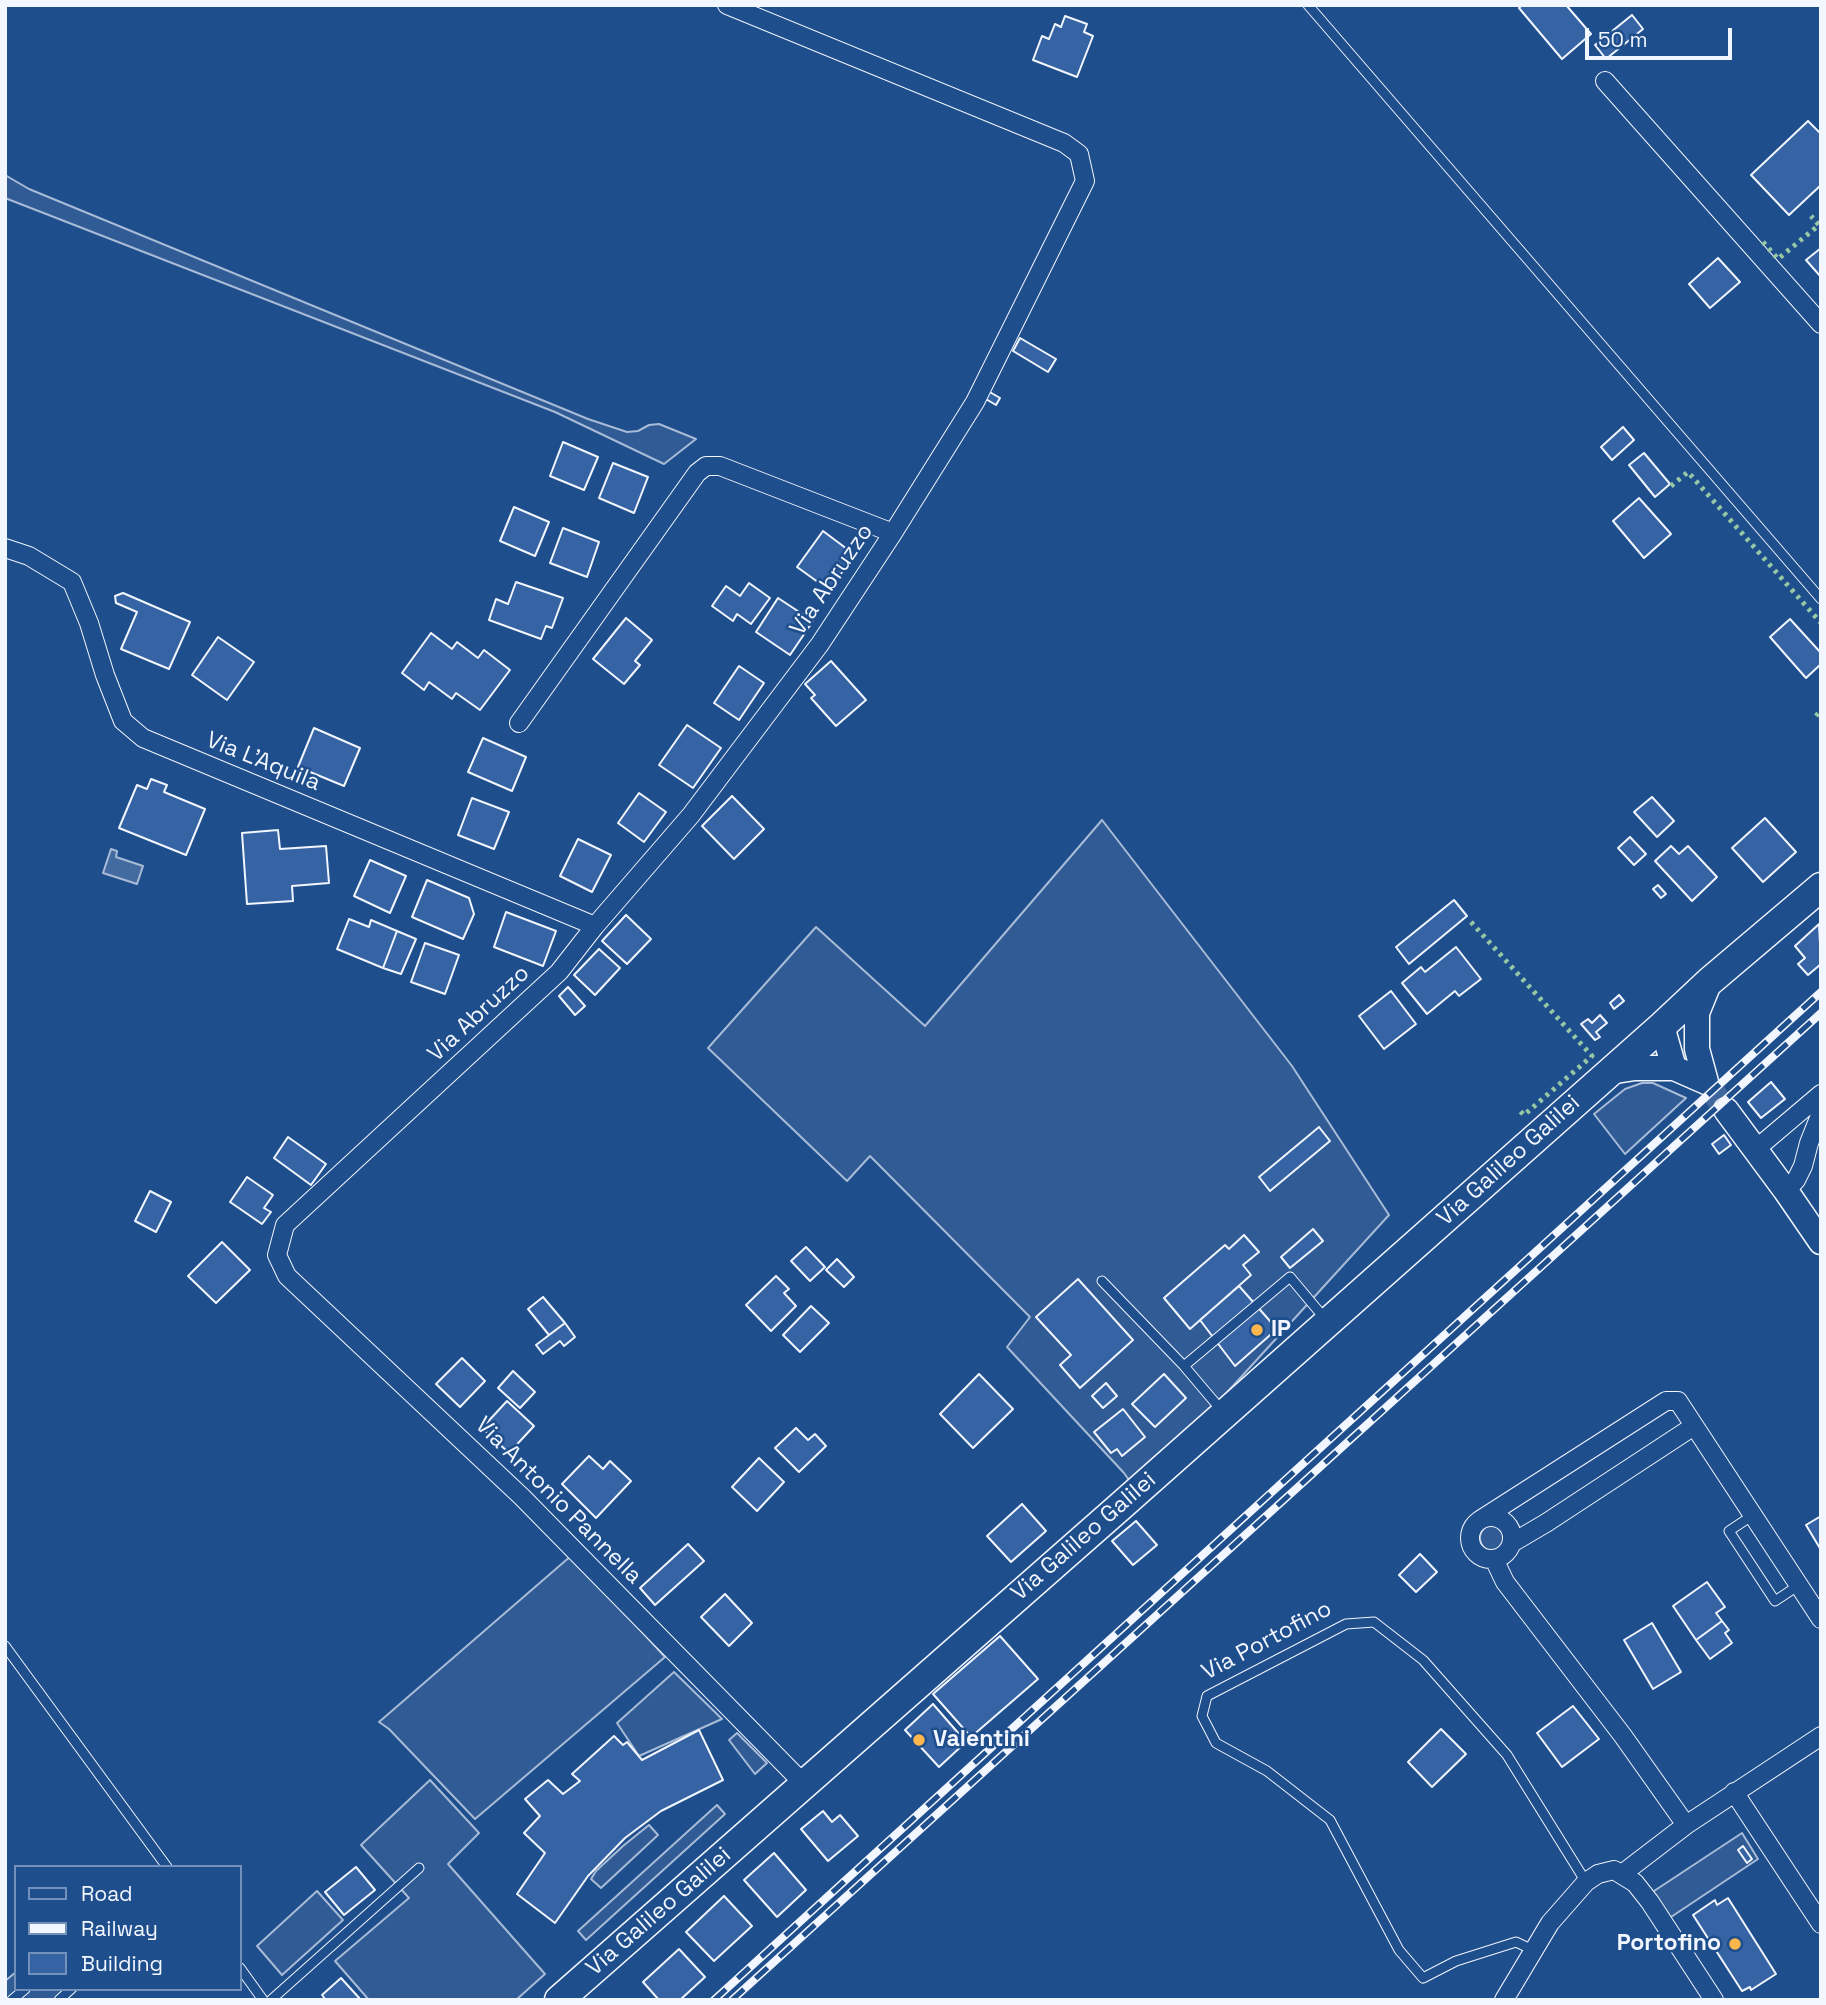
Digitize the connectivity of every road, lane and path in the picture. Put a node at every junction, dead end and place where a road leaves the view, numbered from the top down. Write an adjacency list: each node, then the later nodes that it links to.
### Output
1 (727, 5): 5 (street, Via Abruzzo)
2 (1308, 5): 7 (lane)
3 (1605, 81): 4 (street)
4 (1821, 324)
5 (893, 533): 8 (street); 10 (street, Via Abruzzo)
6 (5, 548): 10 (street, Via L'Aquila)
7 (1821, 599)
8 (519, 723)
9 (1821, 887): 11 (main road)
10 (596, 926): 22 (street, Via Abruzzo)
11 (1710, 981): 12 (main road, Via Galileo Galilei); 13 (street)
12 (1662, 1026): 13 (street); 14 (street); 15 (main road, Via Galileo Galilei)
13 (1697, 1049): 14 (street)
14 (1674, 1068): 15 (street)
15 (1609, 1072): 24 (main road, Via Galileo Galilei)
16 (1821, 1094): 19 (street)
17 (1726, 1110): 19 (street)
18 (1821, 1113): 20 (street)
19 (1756, 1149): 20 (street)
20 (1786, 1191): 21 (street)
21 (1821, 1242)
22 (277, 1255): 36 (street, Via Antonio Pannella)
23 (1102, 1281): 25 (lane)
24 (1327, 1322): 25 (lane); 26 (main road, Via Galileo Galilei)
25 (1184, 1366): 26 (lane)
26 (1224, 1414): 36 (main road, Via Galileo Galilei)
27 (1694, 1426): 28 (street); 29 (street); 30 (street)
28 (1753, 1515): 32 (street); 32 (lane)
29 (1480, 1520): 30 (street); 31 (street)
30 (1512, 1543): 31 (street)
31 (1494, 1559): 38 (street)
32 (1799, 1585): 33 (street)
33 (1821, 1619)
34 (5, 1646): 39 (lane)
35 (1821, 1736): 37 (street)
36 (804, 1784): 48 (main road, Via Galileo Galilei)
37 (1734, 1792): 38 (street); 43 (street)
38 (1686, 1825): 41 (street)
39 (166, 1865)
40 (419, 1868): 47 (lane)
41 (1622, 1874): 42 (street); 50 (street)
42 (1586, 1882): 44 (street); 44 (lane, Via Portofino)
43 (1821, 1924)
44 (1532, 1950): 49 (street)
45 (242, 1971): 46 (lane)
46 (263, 2000)
47 (271, 2000)
48 (559, 2000)
49 (1504, 2000)
50 (1714, 2000)

